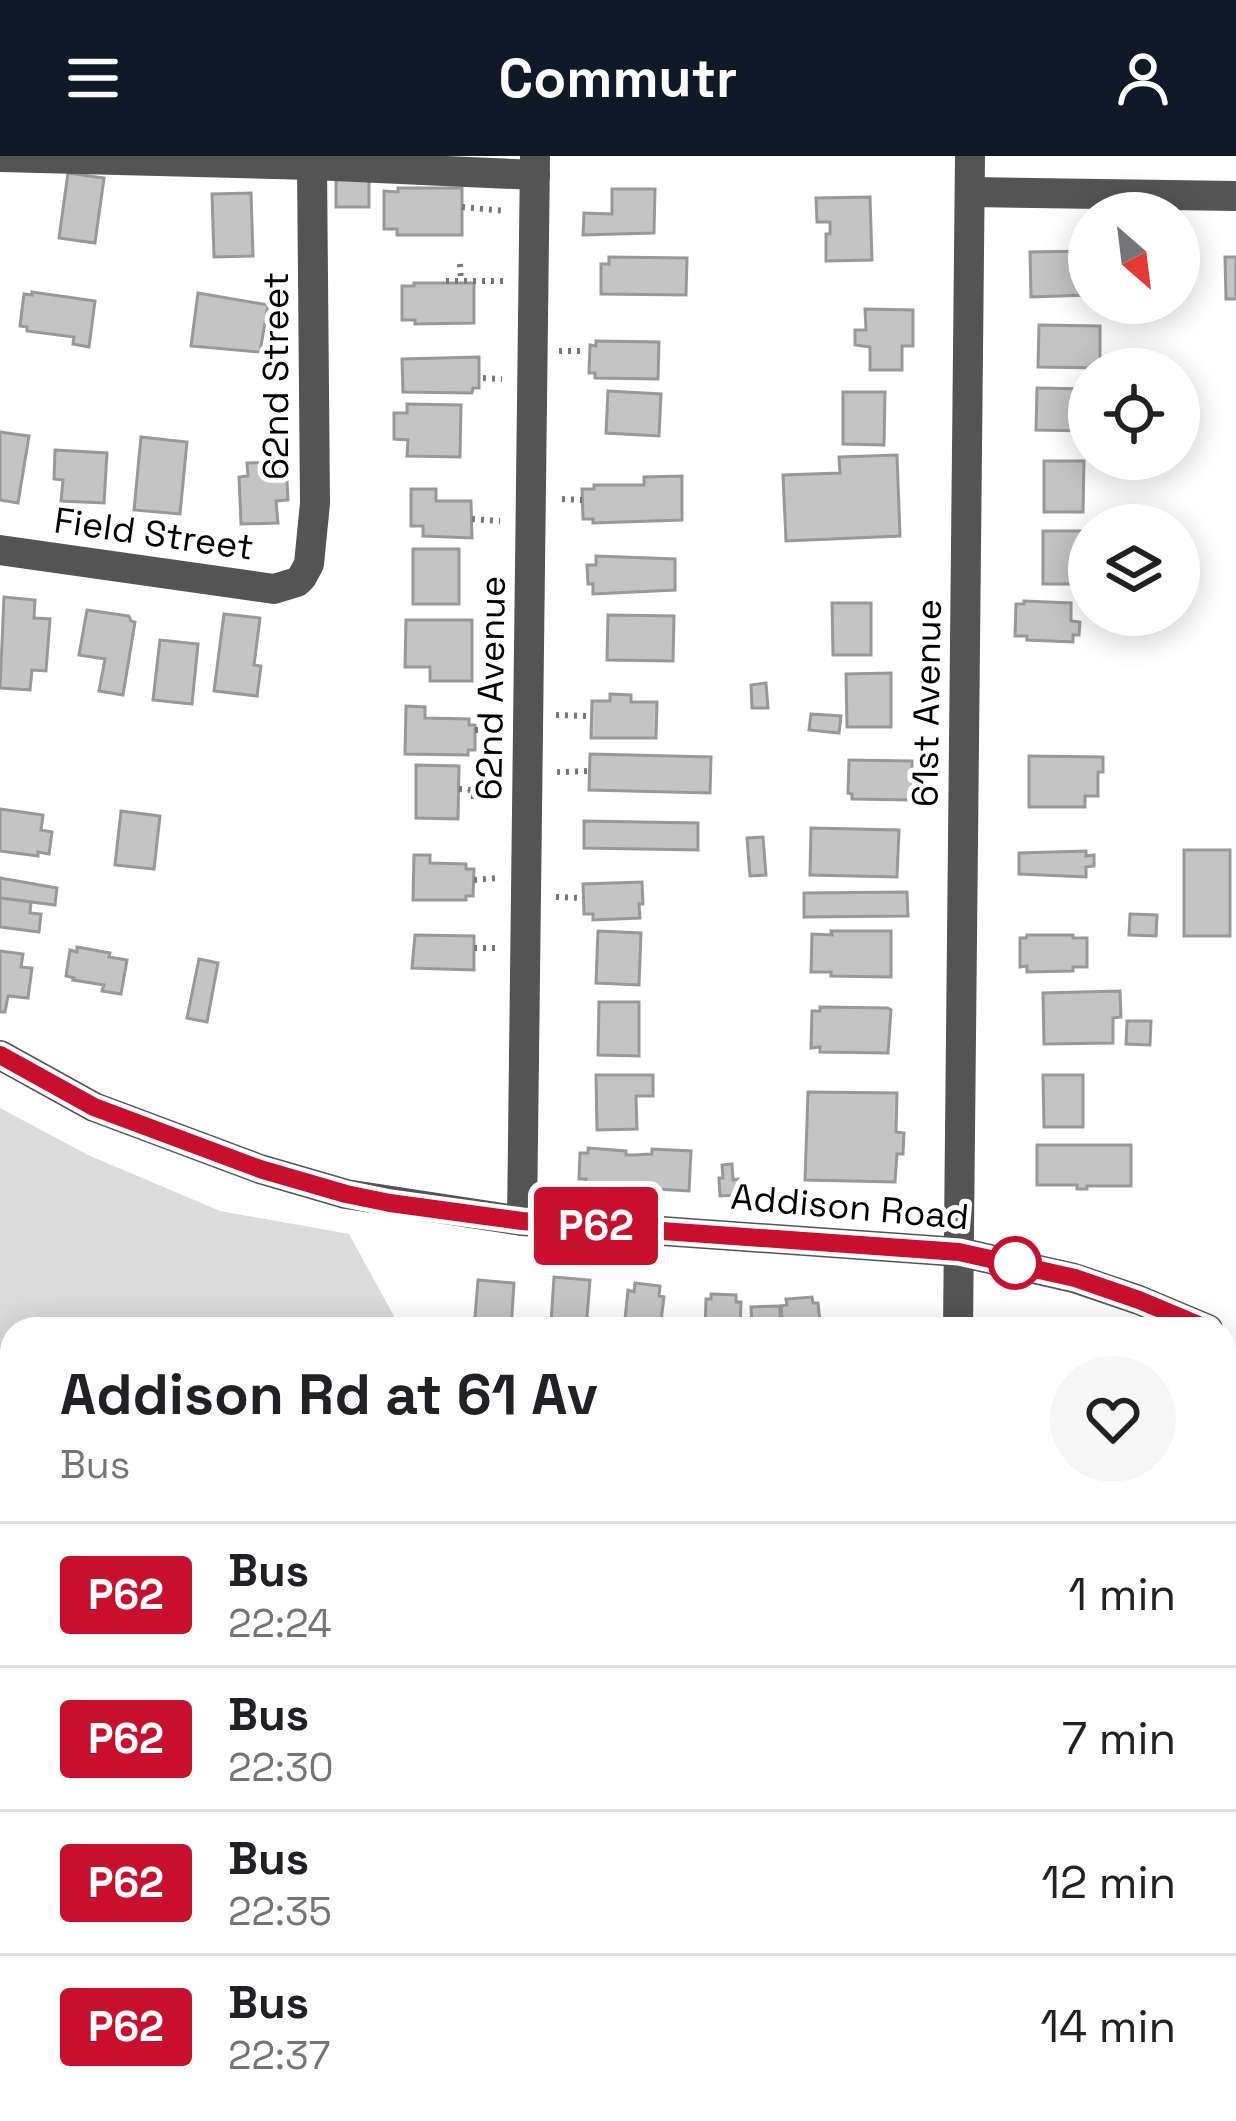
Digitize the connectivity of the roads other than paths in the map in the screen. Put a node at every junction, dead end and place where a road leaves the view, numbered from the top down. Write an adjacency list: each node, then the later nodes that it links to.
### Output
1 (970, 156): 5 (street, 61st Avenue)
2 (0, 158): 3 (street)
3 (312, 165): 4 (street); 8 (street, 62nd Street)
4 (535, 165): 10 (street, 62nd Avenue)
5 (970, 192): 6 (street); 11 (street, 61st Avenue)
6 (1236, 196)
7 (0, 550): 8 (street, Field Street)
8 (297, 582)
9 (0, 1055): 10 (street, Addison Road)
10 (522, 1221): 11 (street, Addison Road)
11 (959, 1252): 12 (street, 61st Avenue); 13 (street, Addison Road)
12 (958, 1317)
13 (1179, 1317)

